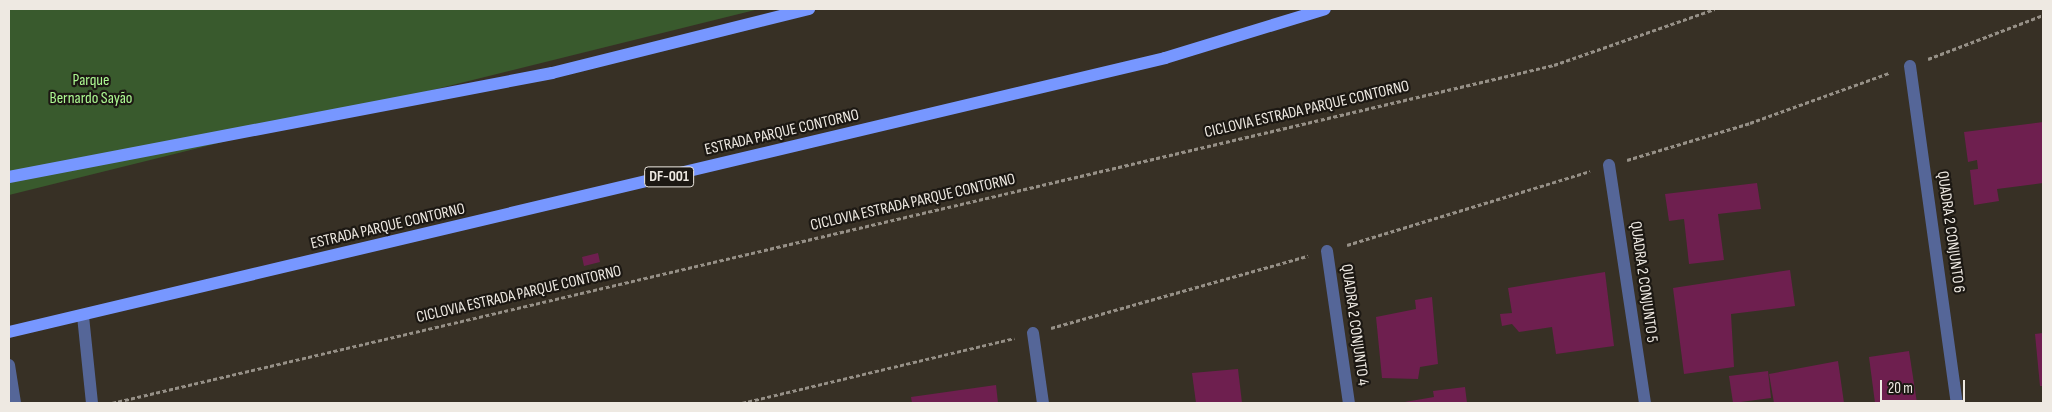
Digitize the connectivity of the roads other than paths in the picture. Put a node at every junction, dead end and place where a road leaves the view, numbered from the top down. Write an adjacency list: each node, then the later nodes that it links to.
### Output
1 (809, 9): 5 (main road)
2 (1325, 9): 7 (main road, ESTRADA PARQUE CONTORNO / DF-001)
3 (1910, 66): 16 (street, QUADRA 2 CONJUNTO 6)
4 (1609, 165): 15 (street, QUADRA 2 CONJUNTO 5)
5 (9, 177)
6 (1327, 251): 14 (street, QUADRA 2 CONJUNTO 4)
7 (83, 316): 8 (main road, ESTRADA PARQUE CONTORNO / DF-001); 12 (street)
8 (9, 332)
9 (1033, 333): 13 (street)
10 (9, 365): 11 (street)
11 (15, 403)
12 (92, 403)
13 (1043, 403)
14 (1349, 403)
15 (1645, 403)
16 (1957, 403)

